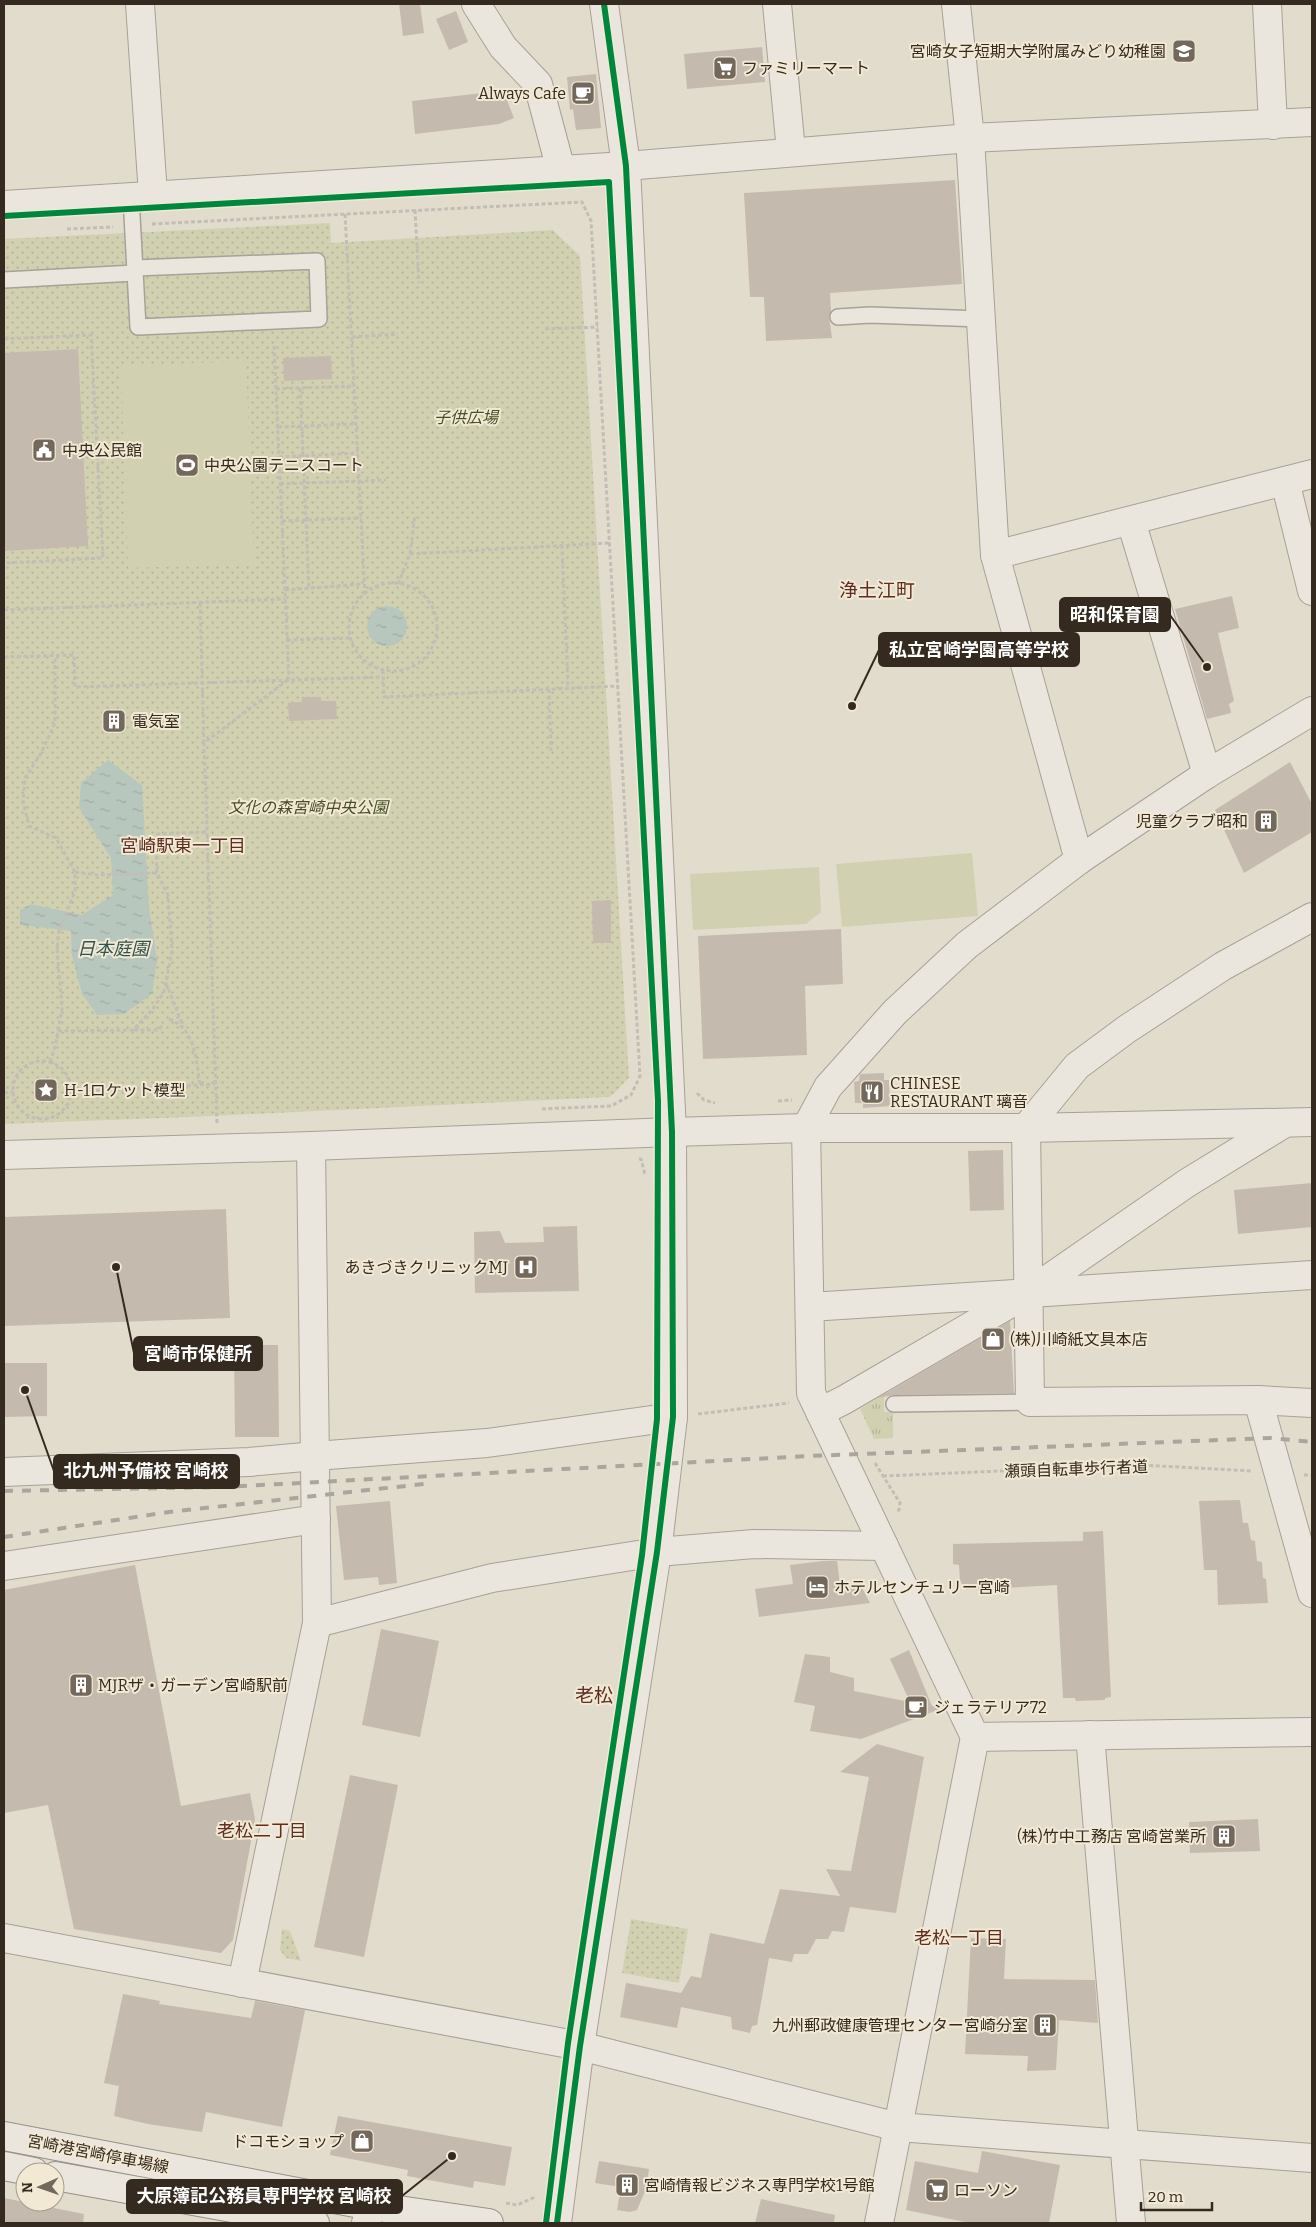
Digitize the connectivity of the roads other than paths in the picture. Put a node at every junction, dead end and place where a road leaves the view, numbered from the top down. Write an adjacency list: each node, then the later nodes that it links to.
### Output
1 (140, 4): 13 (street)
2 (476, 4): 12 (street)
3 (604, 4): 11 (street)
4 (778, 4): 10 (street)
5 (956, 4): 9 (street)
6 (1267, 4): 8 (street)
7 (1312, 122): 8 (street)
8 (1272, 125): 9 (street)
9 (970, 138): 10 (street); 18 (street)
10 (790, 151): 11 (street)
11 (626, 166): 12 (street); 32 (street)
12 (561, 170): 13 (street)
13 (142, 196): 14 (street); 15 (lane)
14 (4, 205)
15 (135, 270): 15 (lane); 16 (lane)
16 (4, 280)
17 (838, 317): 18 (lane)
18 (981, 319): 22 (street)
19 (1312, 474): 20 (street)
20 (1285, 481): 21 (street); 23 (street)
21 (1131, 520): 22 (street); 25 (street)
22 (996, 555): 26 (street)
23 (1312, 590)
24 (1312, 712): 25 (street)
25 (1207, 774): 26 (street)
26 (1078, 860): 30 (street)
27 (1312, 917): 31 (street)
28 (1312, 1105): 29 (street)
29 (1299, 1122): 31 (street); 36 (street)
30 (806, 1128): 31 (street); 32 (street); 37 (street)
31 (1026, 1128): 36 (street)
32 (672, 1132): 33 (street); 43 (street)
33 (311, 1146): 34 (street); 44 (street)
34 (4, 1155)
35 (1312, 1275): 36 (street)
36 (1028, 1293): 37 (street); 39 (street); 42 (street)
37 (810, 1307): 42 (street)
38 (1258, 1400): 39 (street); 40 (street); 50 (street)
39 (1030, 1402): 41 (lane)
40 (1312, 1403)
41 (894, 1404)
42 (807, 1407): 47 (street)
43 (685, 1416): 44 (street); 48 (street)
44 (315, 1456): 45 (street); 46 (street)
45 (4, 1472)
46 (316, 1519): 49 (street); 51 (street)
47 (884, 1546): 48 (street); 54 (street)
48 (657, 1552): 51 (street); 57 (street)
49 (4, 1566)
50 (1312, 1593)
51 (317, 1623): 56 (street)
52 (1312, 1732): 53 (street)
53 (1090, 1735): 54 (street); 60 (street)
54 (975, 1737): 58 (street)
55 (4, 1938): 56 (street)
56 (242, 1983): 57 (street)
57 (580, 2046): 58 (street); 66 (street)
58 (898, 2127): 60 (street); 67 (street)
59 (4, 2136): 64 (street, 宮崎港宮崎停車場線)
60 (1125, 2144): 61 (street); 68 (street)
61 (1312, 2158)
62 (65, 2178): 65 (street, 宮崎港宮崎停車場線)
63 (495, 2213): 64 (street, 宮崎港宮崎停車場線)
64 (368, 2215)
65 (315, 2223)
66 (558, 2223)
67 (879, 2223)
68 (1131, 2223)

